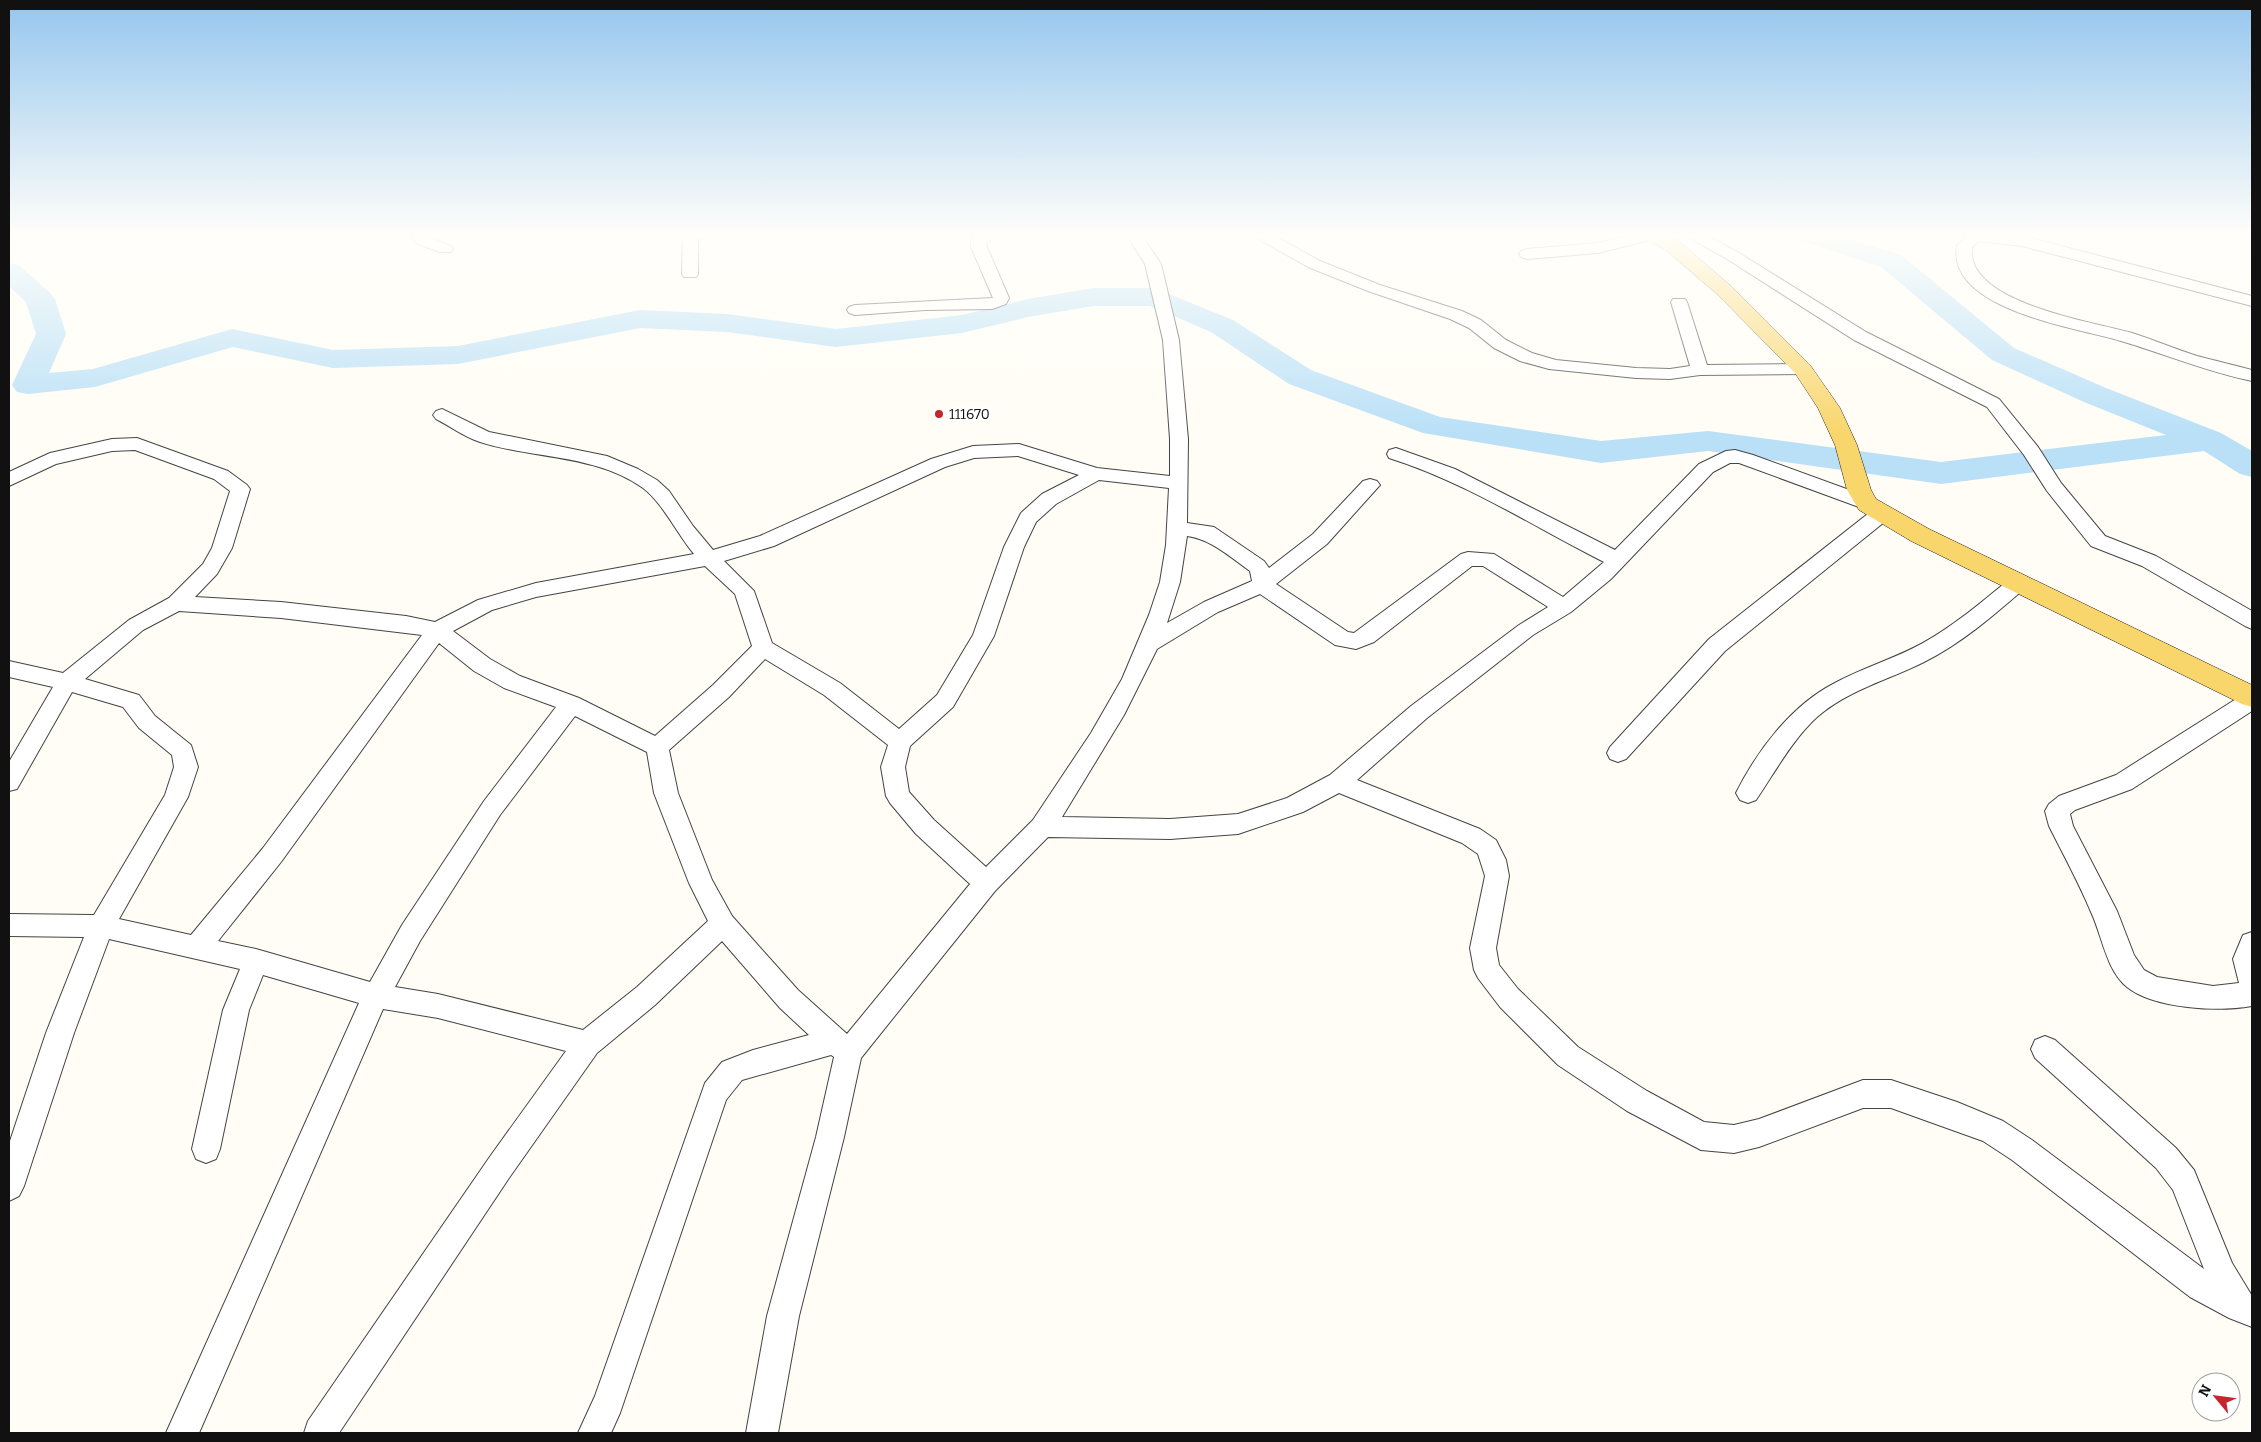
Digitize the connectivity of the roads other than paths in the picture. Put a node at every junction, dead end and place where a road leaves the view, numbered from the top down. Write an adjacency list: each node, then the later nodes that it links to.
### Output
1 (1000, 301): 8 (street)
2 (1162, 301): 16 (street)
3 (1414, 301): 9 (street)
4 (1735, 301): 10 (main road)
5 (1805, 301): 26 (street)
6 (2011, 301): 11 (street)
7 (1679, 302): 9 (street)
8 (855, 310)
9 (1700, 370): 10 (street)
10 (1803, 370): 18 (main road)
11 (2252, 376)
12 (442, 415): 20 (street)
13 (1396, 454): 21 (street)
14 (1096, 474): 16 (street); 20 (street); 34 (street)
15 (9, 480): 24 (street)
16 (1179, 483): 19 (street)
17 (1370, 485): 23 (street)
18 (1874, 509): 21 (street); 22 (main road); 36 (street)
19 (1178, 528): 23 (street); 28 (street)
20 (709, 558): 27 (street); 29 (street)
21 (1618, 560): 25 (street)
22 (2018, 583): 32 (main road); 39 (street)
23 (1262, 585): 25 (street); 28 (street)
24 (176, 603): 27 (street); 31 (street)
25 (1564, 607): 38 (street)
26 (2252, 621)
27 (437, 630): 33 (street); 46 (street)
28 (1150, 643): 40 (street)
29 (763, 648): 34 (street); 35 (street)
30 (9, 669): 31 (street)
31 (67, 682): 37 (street); 44 (street)
32 (2252, 698): 45 (street)
33 (571, 704): 35 (street); 48 (street)
34 (900, 742): 41 (street)
35 (657, 747): 42 (street)
36 (1618, 753)
37 (9, 782)
38 (1338, 782): 40 (street); 54 (street)
39 (1748, 793)
40 (1042, 827): 41 (street)
41 (986, 883): 50 (street)
42 (723, 924): 49 (street); 50 (street)
43 (9, 925): 44 (street)
44 (101, 926): 46 (street); 53 (street)
45 (2252, 943)
46 (197, 947): 47 (street)
47 (256, 961): 48 (street); 52 (street)
48 (376, 996): 49 (street); 55 (street)
49 (587, 1044): 56 (street)
50 (842, 1047): 57 (street); 58 (street)
51 (2045, 1049): 54 (street)
52 (206, 1149)
53 (9, 1186)
54 (2246, 1310)
55 (182, 1433)
56 (320, 1433)
57 (594, 1433)
58 (762, 1433)

